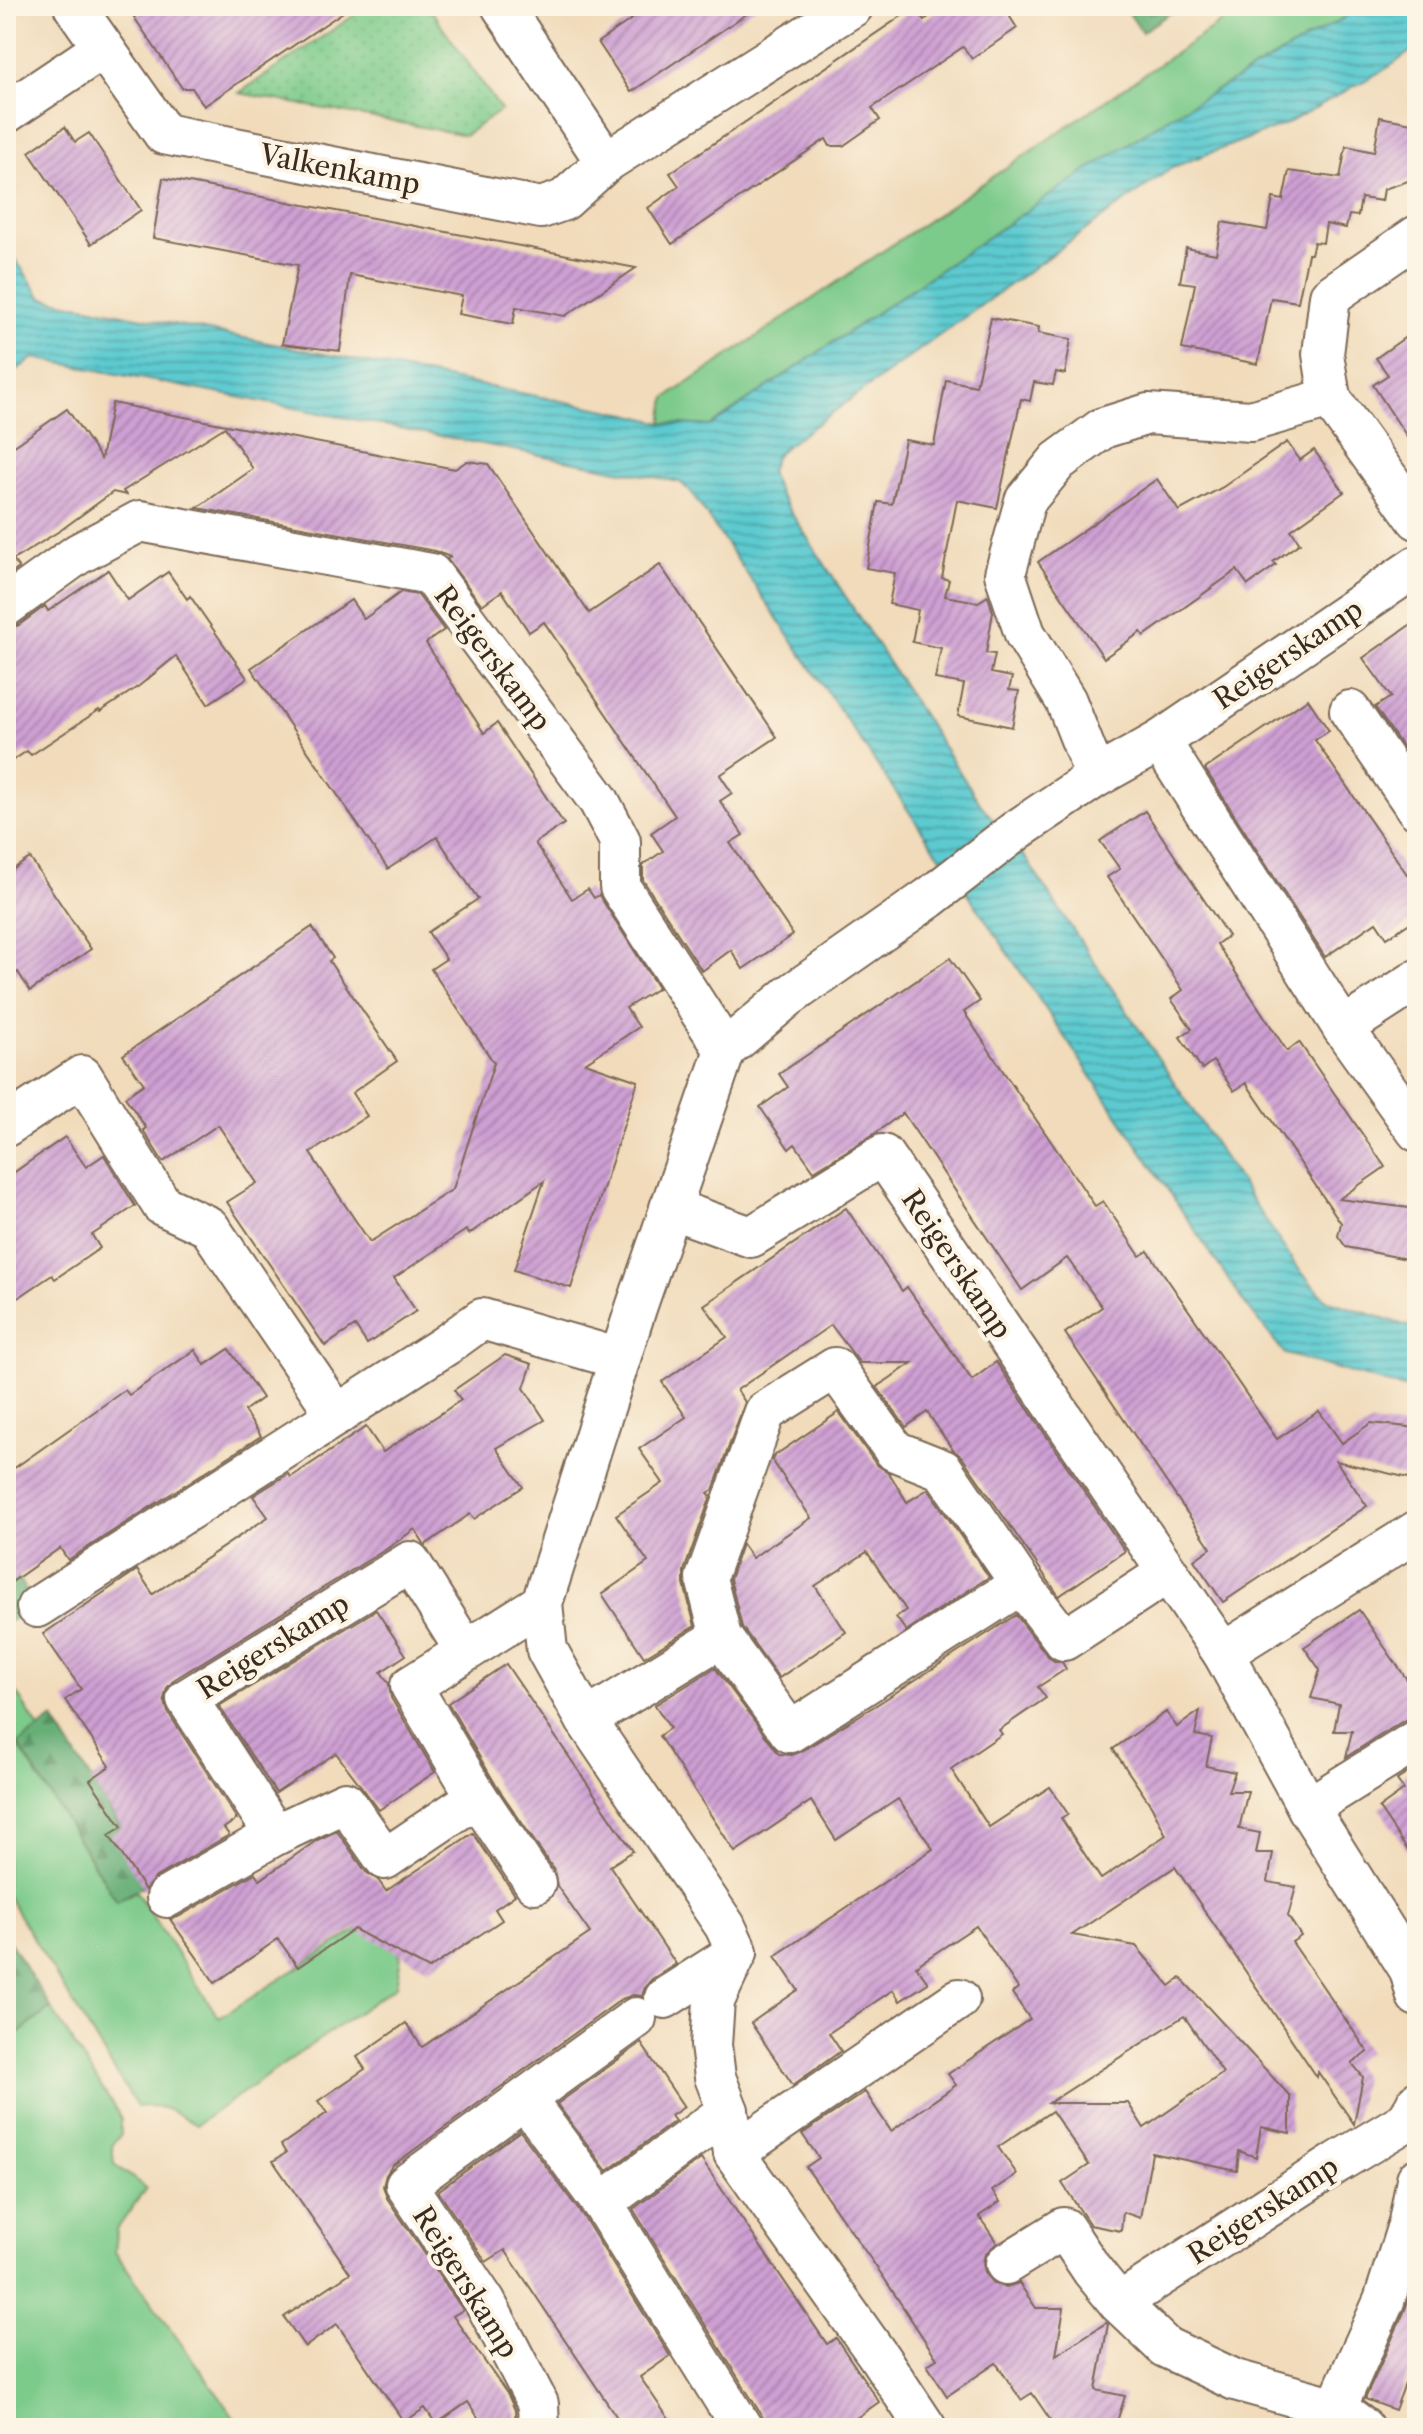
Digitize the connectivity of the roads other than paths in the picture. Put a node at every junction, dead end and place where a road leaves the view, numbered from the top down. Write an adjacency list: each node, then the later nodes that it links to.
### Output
1 (74, 6): 4 (street, Valkenkamp)
2 (502, 6): 6 (street)
3 (853, 6): 6 (street, Valkenkamp)
4 (103, 48): 5 (street); 6 (street, Valkenkamp)
5 (6, 113)
6 (606, 162)
7 (1417, 236): 8 (street)
8 (1330, 398): 9 (street); 14 (street)
9 (1417, 519)
10 (1417, 566): 13 (street, Reigerskamp)
11 (6, 606): 18 (street, Reigerskamp)
12 (1350, 711): 15 (street)
13 (1160, 741): 14 (street, Reigerskamp); 17 (street)
14 (1096, 777): 18 (street, Reigerskamp)
15 (1416, 807)
16 (1417, 980): 17 (street)
17 (1343, 1028): 20 (street)
18 (725, 1050): 21 (street)
19 (9, 1117): 23 (street)
20 (1417, 1131)
21 (670, 1208): 22 (street); 25 (street, Reigerskamp)
22 (620, 1359): 23 (street); 27 (street)
23 (337, 1415): 28 (street)
24 (1417, 1531): 31 (street)
25 (1167, 1573): 26 (street); 31 (street, Reigerskamp)
26 (1021, 1584): 29 (street); 29 (street)
27 (542, 1603): 30 (street); 32 (street)
28 (37, 1607)
29 (721, 1637): 32 (street)
30 (465, 1650): 34 (street); 36 (street, Reigerskamp)
31 (1223, 1653): 35 (street, Reigerskamp)
32 (586, 1720): 39 (street)
33 (1417, 1740): 35 (street)
34 (477, 1797): 36 (street); 37 (street)
35 (1308, 1808): 40 (street, Reigerskamp)
36 (275, 1835): 38 (street)
37 (535, 1883)
38 (167, 1897)
39 (737, 1952): 42 (street, Reigerskamp); 43 (street)
40 (1417, 1996)
41 (959, 1999): 45 (street)
42 (525, 2099): 47 (street); 51 (street, Reigerskamp)
43 (728, 2111): 45 (street); 47 (street)
44 (1414, 2126): 49 (street, Reigerskamp)
45 (734, 2153): 53 (street)
46 (1417, 2179): 50 (street)
47 (602, 2203): 52 (street)
48 (1006, 2264): 49 (street)
49 (1119, 2303): 50 (street)
50 (1350, 2418)
51 (539, 2428)
52 (742, 2428)
53 (926, 2428)

